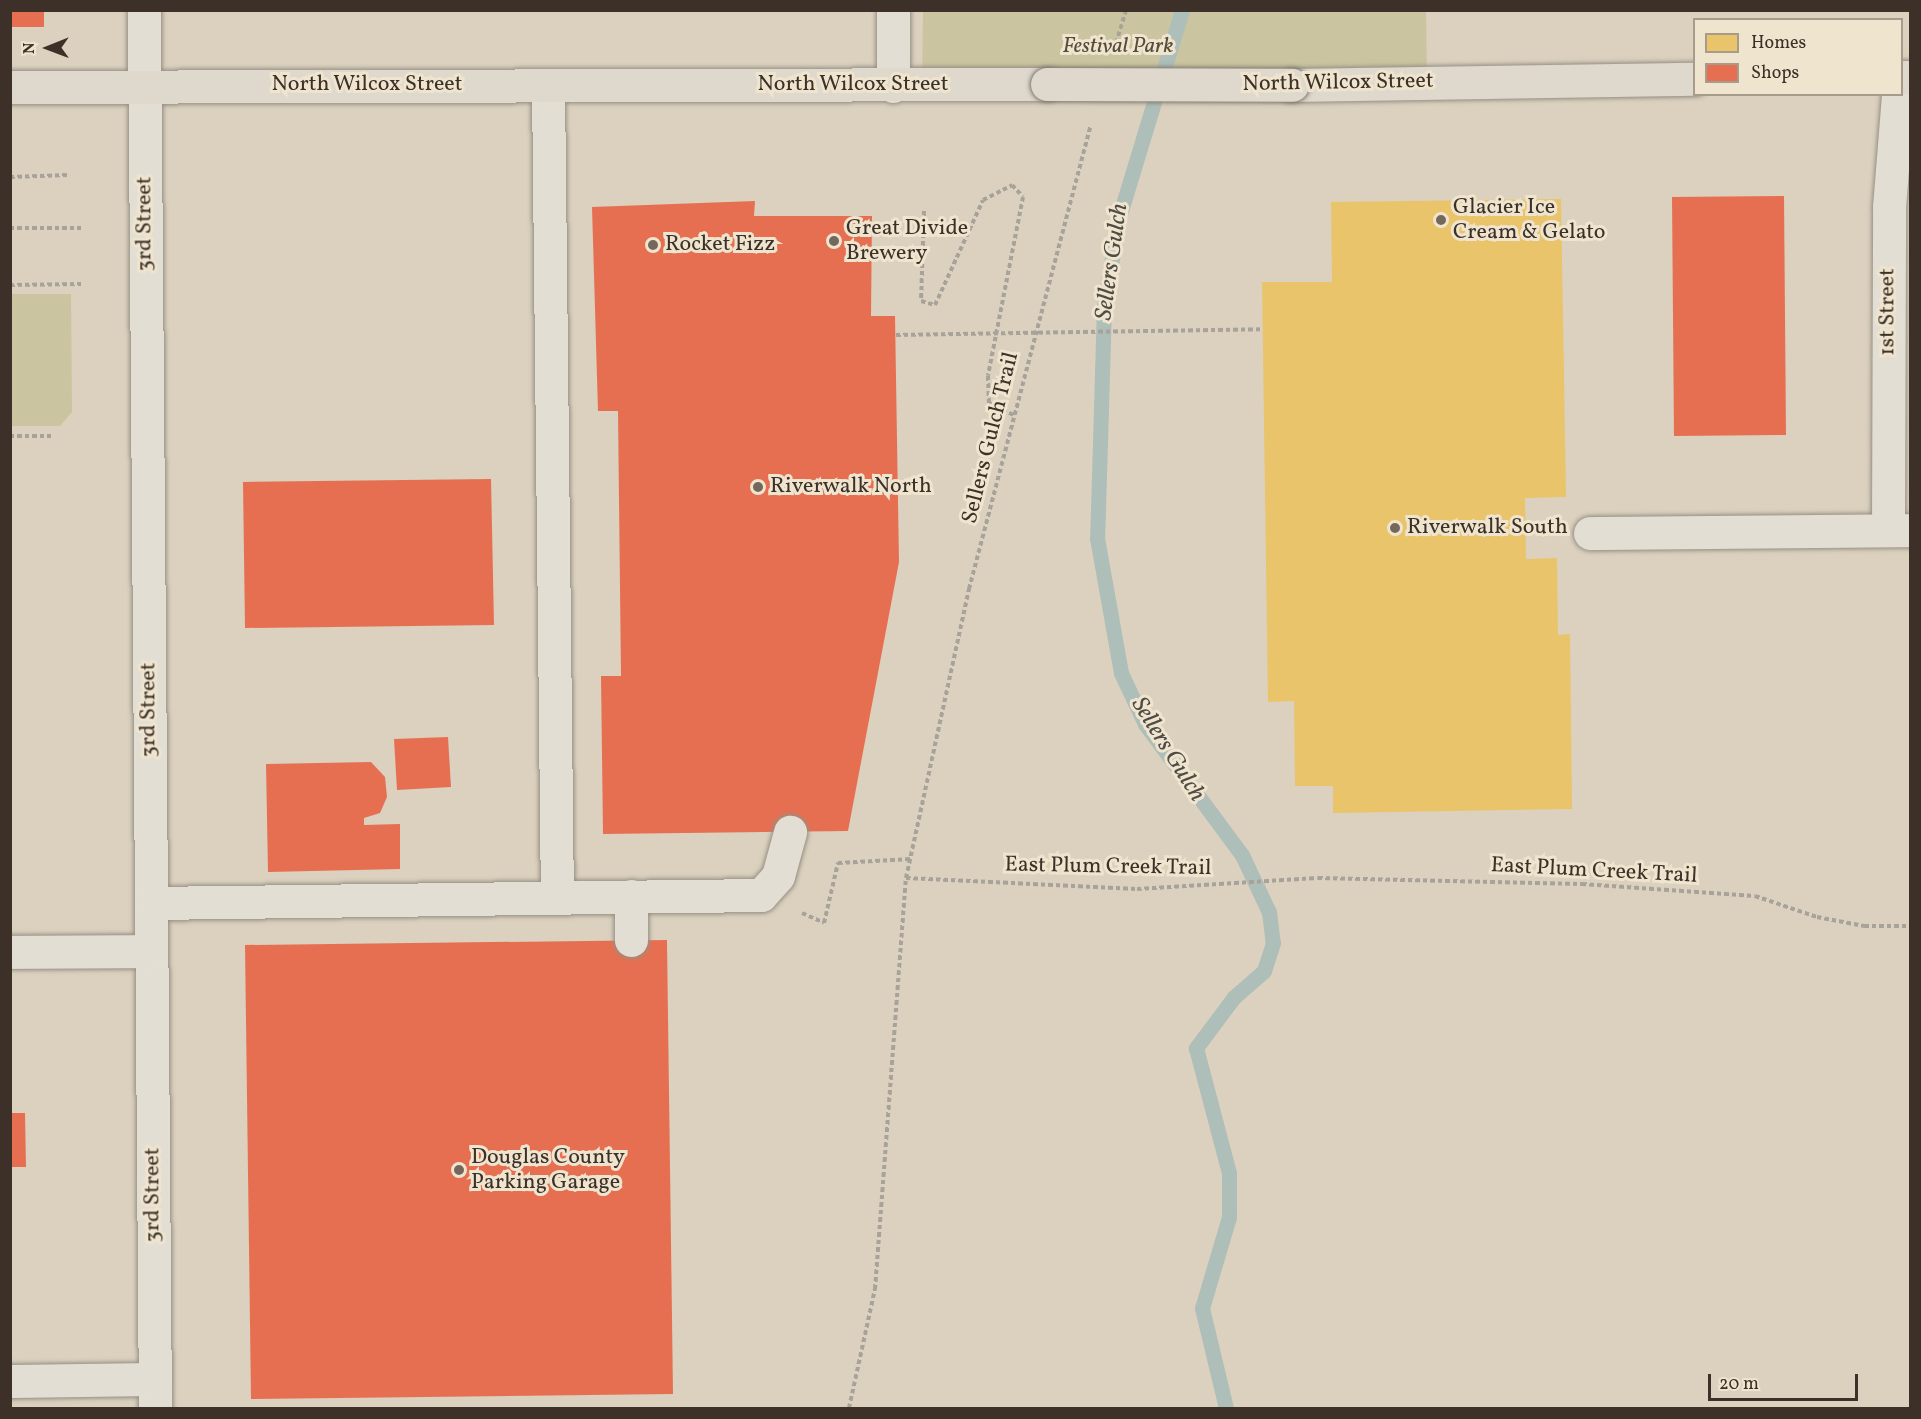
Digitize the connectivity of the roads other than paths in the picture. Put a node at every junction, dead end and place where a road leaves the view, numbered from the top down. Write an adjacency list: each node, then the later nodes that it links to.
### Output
1 (144, 10): 4 (street, 3rd Street)
2 (892, 10): 6 (street)
3 (1693, 79): 6 (main road, North Wilcox Street, bridge)
4 (144, 85): 5 (main road, North Wilcox Street); 7 (main road, North Wilcox Street); 14 (street, 3rd Street)
5 (548, 85): 6 (main road, North Wilcox Street); 13 (street)
6 (893, 86)
7 (10, 87)
8 (1898, 96): 9 (street, 1st Street)
9 (1899, 530): 10 (street)
10 (1590, 533)
11 (790, 832): 12 (street)
12 (631, 896): 13 (street); 15 (street)
13 (557, 898): 14 (street)
14 (151, 903): 16 (street, 3rd Street)
15 (631, 940)
16 (151, 951): 17 (street); 19 (street, 3rd Street)
17 (10, 952)
18 (10, 1381): 19 (street)
19 (155, 1394)

